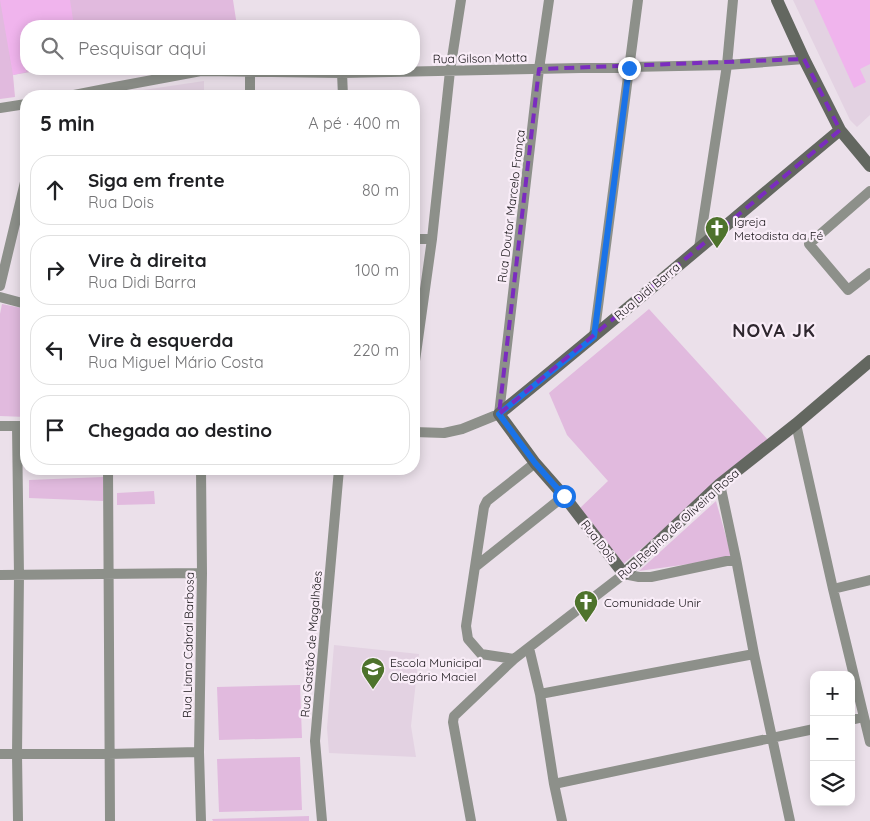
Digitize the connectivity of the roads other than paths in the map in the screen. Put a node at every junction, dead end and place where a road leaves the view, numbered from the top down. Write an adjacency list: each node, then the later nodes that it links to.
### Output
1 (460, 0): 10 (street)
2 (549, 0): 9 (street, Rua Doutor Marcelo França)
3 (638, 0): 8 (street)
4 (733, 0): 7 (street)
5 (777, 0): 6 (street)
6 (804, 59): 7 (street, Rua Gilson Motta); 20 (street)
7 (727, 65): 8 (street, Rua Gilson Motta); 26 (street)
8 (629, 68): 9 (street, Rua Gilson Motta); 32 (street)
9 (539, 69): 10 (street, Rua Gilson Motta); 34 (street, Rua Doutor Marcelo França)
10 (450, 71): 11 (street, Rua Gilson Motta); 25 (street)
11 (420, 72)
12 (184, 75): 15 (street, Rua Gilson Motta)
13 (250, 75): 16 (street)
14 (342, 75): 17 (street)
15 (118, 90)
16 (250, 90)
17 (343, 90)
18 (20, 105): 19 (street)
19 (0, 108)
20 (840, 130): 21 (street); 26 (street, Rua Didi Barra)
21 (870, 166)
22 (870, 190): 27 (street)
23 (20, 203): 28 (street)
24 (420, 239): 25 (street)
25 (432, 239): 31 (street)
26 (699, 248): 32 (street, Rua Didi Barra)
27 (870, 273)
28 (0, 286)
29 (0, 298): 30 (street)
30 (20, 303)
31 (420, 325)
32 (594, 337): 34 (street, Rua Didi Barra)
33 (870, 361): 35 (street, Rua Regino de Oliveira Rosa)
34 (499, 414): 38 (street, Rua Didi Barra); 39 (street, Rua Dois)
35 (796, 424): 44 (street, Rua Regino de Oliveira Rosa); 54 (street)
36 (0, 426): 37 (street)
37 (20, 426)
38 (420, 432)
39 (535, 463): 45 (street, Rua Dois); 47 (street)
40 (21, 475): 52 (street)
41 (108, 475): 48 (street)
42 (201, 475): 49 (street, Rua Liana Cabral Barbosa)
43 (338, 475): 72 (street, Rua Gastão de Magalhães)
44 (720, 484): 46 (street); 50 (street, Rua Regino de Oliveira Rosa)
45 (564, 496): 47 (street); 50 (street, Rua Dois)
46 (736, 559): 50 (street); 56 (street)
47 (475, 568): 57 (street)
48 (109, 573): 49 (street); 52 (street); 67 (street)
49 (202, 573): 64 (street, Rua Liana Cabral Barbosa)
50 (624, 574): 55 (street, Rua Regino de Oliveira Rosa)
51 (0, 575): 52 (street)
52 (19, 575): 66 (street)
53 (870, 580): 54 (street)
54 (833, 589): 59 (street)
55 (530, 648): 57 (street, Rua Regino de Oliveira Rosa); 58 (street)
56 (754, 654): 58 (street); 62 (street)
57 (514, 659): 73 (street, Rua Regino de Oliveira Rosa)
58 (540, 694): 68 (street)
59 (864, 717): 60 (street); 63 (street)
60 (855, 719)
61 (810, 730): 62 (street)
62 (772, 738): 68 (street); 75 (street)
63 (870, 742)
64 (199, 752): 67 (street); 71 (street, Rua Liana Cabral Barbosa)
65 (0, 754): 66 (street)
66 (17, 754): 67 (street); 69 (street)
67 (109, 754): 70 (street)
68 (554, 784): 74 (street)
69 (18, 821)
70 (110, 821)
71 (201, 821)
72 (322, 821)
73 (471, 821)
74 (562, 821)
75 (790, 821)

